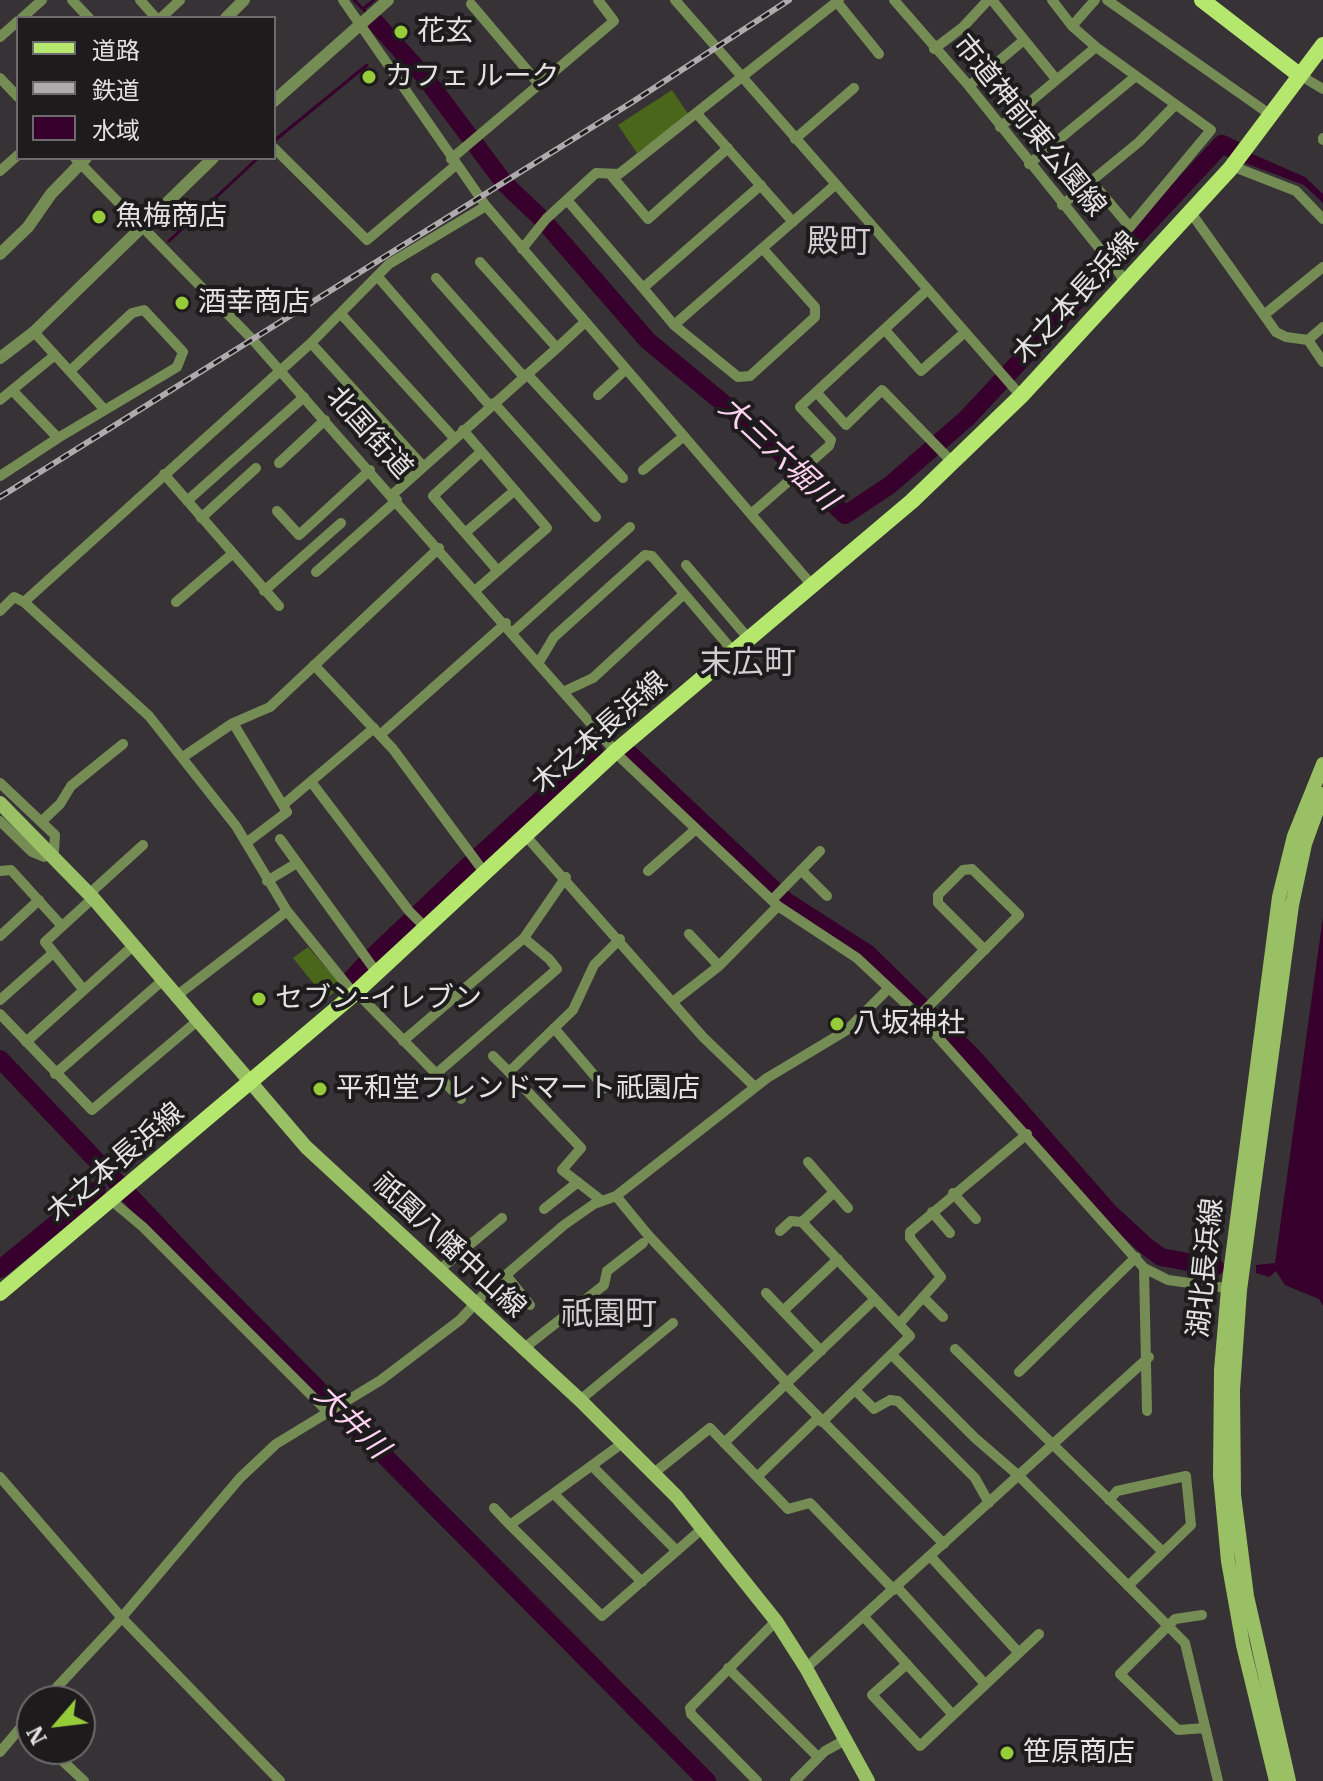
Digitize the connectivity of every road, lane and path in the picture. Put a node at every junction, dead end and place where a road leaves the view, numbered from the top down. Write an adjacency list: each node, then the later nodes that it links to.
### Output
1 (42, 0): 20 (street)
2 (72, 0): 21 (street)
3 (140, 0): 22 (street)
4 (180, 0): 23 (street)
5 (244, 0): 24 (street)
6 (343, 0): 26 (street)
7 (388, 0): 26 (street)
8 (598, 0): 39 (street)
9 (675, 0): 19 (street)
10 (694, 0): 19 (street)
11 (894, 0): 32 (street, 市道神前東公園線)
12 (990, 0): 29 (street); 32 (street)
13 (1052, 0): 27 (street)
14 (1095, 0): 27 (street)
15 (1107, 0): 46 (street)
16 (1202, 0): 34 (main road)
17 (838, 1): 33 (street); 36 (street)
18 (471, 4): 39 (street)
19 (684, 10): 36 (street)
20 (24, 16)
21 (87, 16)
22 (157, 16)
23 (161, 16)
24 (228, 16)
25 (16, 23): 28 (street)
26 (358, 24): 44 (street); 55 (street)
27 (1072, 26): 31 (street)
28 (0, 37)
29 (1024, 40): 38 (street); 40 (street)
30 (1323, 45): 34 (main road, 木之本長浜線)
31 (1096, 47): 35 (street); 38 (street)
32 (934, 49): 40 (street, 市道神前東公園線)
33 (879, 54)
34 (1298, 74): 42 (street); 46 (main road, 木之本長浜線)
35 (1136, 76): 45 (street); 56 (street)
36 (741, 77): 47 (street); 49 (street)
37 (0, 78): 43 (street)
38 (1056, 79): 48 (street)
39 (538, 83): 55 (street)
40 (969, 86): 48 (street, 市道神前東公園線)
41 (854, 88): 49 (street)
42 (1323, 89)
43 (16, 95)
44 (276, 99)
45 (1175, 105): 60 (street); 70 (street)
46 (1268, 113): 57 (main road, 木之本長浜線)
47 (698, 115): 50 (street); 59 (street)
48 (1000, 127): 56 (street, 市道神前東公園線)
49 (795, 139): 62 (street)
50 (728, 148): 59 (street); 61 (street)
51 (276, 150): 55 (street)
52 (16, 157): 58 (street)
53 (80, 160): 69 (street, 北国街道); 74 (street)
54 (211, 160): 69 (street)
55 (453, 162): 65 (street)
56 (1029, 164): 64 (street, 市道神前東公園線)
57 (1231, 167): 66 (main road, 木之本長浜線); 67 (street)
58 (0, 171)
59 (610, 174): 63 (street)
60 (1092, 182): 64 (street); 70 (street)
61 (761, 185): 68 (street); 80 (street)
62 (835, 185): 68 (street); 81 (street)
63 (567, 200): 71 (street); 80 (street)
64 (1062, 205): 73 (street, 市道神前東公園線)
65 (486, 206): 71 (street); 77 (street)
66 (1189, 215): 79 (main road, 木之本長浜線); 83 (street)
67 (1323, 219)
68 (793, 222): 72 (street)
69 (142, 226): 88 (street); 98 (street, 北国街道)
70 (1130, 227): 73 (street)
71 (522, 249): 84 (street)
72 (763, 249): 85 (street); 85 (street)
73 (1109, 253): 79 (street, 市道神前東公園線)
74 (0, 254)
75 (480, 262): 92 (street)
76 (1323, 267): 83 (street)
77 (378, 277): 82 (street); 106 (street)
78 (436, 278): 99 (street)
79 (1125, 285): 101 (main road, 木之本長浜線)
80 (643, 288): 85 (street)
81 (927, 290): 87 (street); 89 (street)
82 (341, 314): 91 (street); 109 (street)
83 (1264, 315): 90 (street)
84 (585, 322): 92 (street); 96 (street)
85 (674, 325)
86 (1323, 327): 90 (street)
87 (885, 330): 89 (street); 102 (street)
88 (34, 332): 93 (street); 94 (street)
89 (964, 333): 101 (street)
90 (1308, 340): 95 (street)
91 (311, 343): 98 (street); 115 (street)
92 (557, 348): 99 (street)
93 (55, 355): 97 (street); 100 (street)
94 (0, 358)
95 (1323, 362)
96 (626, 369): 103 (street); 110 (street)
97 (70, 371): 107 (street); 107 (street)
98 (281, 371): 104 (street, 北国街道); 119 (street)
99 (526, 376): 106 (street); 121 (street)
100 (12, 390): 105 (street); 111 (street)
101 (1016, 390): 113 (main road, 木之本長浜線)
102 (817, 393): 113 (street); 126 (street)
103 (598, 395)
104 (304, 397): 108 (street, 北国街道); 124 (street)
105 (0, 400)
106 (492, 405): 109 (street); 127 (street)
107 (104, 409): 111 (street)
108 (325, 420): 114 (street); 117 (street, 北国街道)
109 (458, 434): 112 (street); 115 (street)
110 (684, 436): 118 (street); 126 (street)
111 (58, 438): 120 (street)
112 (481, 452): 122 (street); 131 (street)
113 (948, 458): 137 (main road, 木之本長浜線)
114 (279, 463)
115 (423, 466): 123 (street)
116 (256, 468): 128 (street)
117 (370, 470): 123 (street, 北国街道); 125 (street)
118 (643, 470)
119 (164, 474): 124 (street); 141 (street)
120 (0, 476)
121 (623, 478)
122 (514, 491): 131 (street); 135 (street)
123 (395, 498): 132 (street, 北国街道); 136 (street)
124 (187, 501): 128 (street)
125 (277, 511)
126 (751, 514): 137 (street)
127 (596, 517)
128 (201, 518): 133 (street)
129 (341, 523): 139 (street)
130 (630, 527): 145 (street)
131 (465, 533): 135 (street)
132 (439, 548): 138 (street, 北国街道); 149 (street)
133 (232, 554): 139 (street); 142 (street)
134 (686, 565): 146 (street)
135 (498, 571): 138 (street)
136 (316, 572)
137 (811, 584): 146 (main road, 木之本長浜線)
138 (476, 590): 145 (street, 北国街道)
139 (264, 591): 143 (street)
140 (684, 594): 147 (street); 148 (street); 150 (street)
141 (24, 602): 144 (street); 155 (street)
142 (176, 602)
143 (279, 606)
144 (0, 611)
145 (510, 628): 148 (street, 北国街道); 152 (street)
146 (748, 638): 147 (main road, 木之本長浜線)
147 (733, 651): 154 (main road, 木之本長浜線)
148 (539, 662): 150 (street, 北国街道)
149 (314, 665): 151 (street); 152 (street)
150 (565, 691): 154 (street, 北国街道)
151 (233, 723): 155 (street); 161 (street)
152 (377, 732): 158 (street); 175 (street)
153 (123, 744): 163 (street)
154 (616, 751): 164 (street, 北国街道); 165 (main road, 木之本長浜線)
155 (183, 757): 167 (street)
156 (1323, 764): 237 (main road, 湖北長浜線)
157 (0, 783): 163 (street)
158 (312, 783): 161 (street); 184 (street)
159 (1323, 794): 237 (main road, 湖北長浜線)
160 (0, 803): 170 (main road, 祇園八幡中山線)
161 (283, 805): 167 (street)
162 (0, 821): 170 (street)
163 (41, 822): 170 (street)
164 (696, 829): 174 (street); 180 (street, 北国街道)
165 (525, 835): 175 (main road, 木之本長浜線); 176 (street)
166 (280, 839): 171 (street)
167 (246, 843): 177 (street)
168 (143, 845): 178 (street)
169 (820, 851): 172 (street)
170 (51, 855): 178 (main road, 祇園八幡中山線)
171 (297, 863): 177 (street); 193 (street)
172 (801, 870): 179 (street); 180 (street)
173 (0, 871): 181 (street)
174 (648, 871)
175 (484, 872): 184 (main road, 木之本長浜線)
176 (566, 877): 187 (street); 188 (street)
177 (267, 881): 182 (street)
178 (91, 896): 183 (street); 189 (main road, 祇園八幡中山線)
179 (827, 896)
180 (776, 898): 192 (street); 195 (street, 北国街道)
181 (39, 900): 183 (street); 186 (street)
182 (287, 911): 197 (street); 198 (street)
183 (61, 925): 191 (street)
184 (425, 927): 193 (main road, 木之本長浜線)
185 (690, 934): 192 (street)
186 (0, 936)
187 (524, 938): 205 (street); 210 (street)
188 (620, 939): 200 (street); 204 (street)
189 (134, 945): 194 (main road, 祇園八幡中山線); 196 (street)
190 (985, 950): 190 (street); 201 (street)
191 (52, 954): 196 (street); 199 (street)
192 (719, 966): 200 (street)
193 (377, 973): 197 (main road, 木之本長浜線)
194 (162, 981): 198 (main road, 祇園八幡中山線); 209 (street)
195 (889, 988): 201 (street, 北国街道); 212 (street)
196 (83, 989): 206 (street)
197 (355, 993): 205 (street); 211 (main road, 木之本長浜線)
198 (175, 997): 203 (main road, 祇園八幡中山線)
199 (0, 1000)
200 (674, 1001): 212 (street)
201 (923, 1012): 215 (street, 北国街道)
202 (0, 1014): 206 (street)
203 (196, 1022): 209 (street); 211 (main road, 祇園八幡中山線)
204 (554, 1028): 208 (street); 213 (street)
205 (403, 1041): 210 (street)
206 (26, 1042): 209 (street)
207 (493, 1056): 208 (street)
208 (509, 1072): 217 (street)
209 (55, 1074)
210 (436, 1074): 214 (street)
211 (249, 1085): 221 (main road, 木之本長浜線); 235 (main road, 祇園八幡中山線)
212 (755, 1087): 220 (street)
213 (605, 1088)
214 (461, 1099)
215 (1027, 1134): 219 (street); 232 (street, 北国街道)
216 (808, 1162): 218 (street)
217 (578, 1182): 222 (street); 224 (street)
218 (833, 1193): 223 (street); 228 (street)
219 (953, 1193): 225 (street); 227 (street)
220 (616, 1196): 222 (street); 254 (street)
221 (114, 1200): 238 (main road, 木之本長浜線); 258 (street)
222 (602, 1201): 236 (street)
223 (848, 1208)
224 (544, 1209)
225 (932, 1212): 230 (street); 240 (street)
226 (502, 1218): 235 (street)
227 (976, 1219)
228 (802, 1222): 229 (street); 233 (street)
229 (780, 1231)
230 (950, 1233)
231 (643, 1243): 248 (street)
232 (1136, 1257): 234 (street, 北国街道); 253 (street)
233 (838, 1259): 241 (street); 244 (street)
234 (1144, 1268): 237 (street); 252 (street)
235 (438, 1271): 242 (main road, 祇園八幡中山線)
236 (506, 1275): 242 (street); 243 (street)
237 (1234, 1289): 306 (main road, 湖北長浜線); 307 (main road, 湖北長浜線)
238 (0, 1293)
239 (766, 1293): 244 (street)
240 (923, 1297): 245 (street); 247 (street)
241 (875, 1299): 247 (street); 250 (street)
242 (473, 1304): 248 (main road, 祇園八幡中山線); 258 (street)
243 (530, 1305)
244 (783, 1311): 250 (street)
245 (943, 1317)
246 (673, 1323): 256 (street)
247 (899, 1324): 251 (street)
248 (523, 1349): 256 (main road, 祇園八幡中山線)
249 (955, 1349): 262 (street)
250 (821, 1351): 254 (street)
251 (892, 1355): 255 (street); 265 (street)
252 (1149, 1357): 257 (street); 262 (street)
253 (1019, 1372)
254 (787, 1384): 259 (street); 261 (street)
255 (855, 1390): 259 (street); 270 (street)
256 (580, 1400): 260 (main road, 祇園八幡中山線)
257 (1147, 1411)
258 (331, 1412): 283 (street)
259 (820, 1420): 267 (street); 274 (street)
260 (624, 1442): 263 (street); 264 (main road, 祇園八幡中山線)
261 (724, 1443): 264 (street); 267 (street)
262 (1053, 1444): 265 (street); 269 (street)
263 (592, 1466): 268 (street); 275 (street)
264 (654, 1473): 273 (main road, 祇園八幡中山線)
265 (1019, 1476): 270 (street); 279 (street)
266 (0, 1477): 283 (street)
267 (757, 1477): 280 (street)
268 (554, 1494): 272 (street); 278 (street)
269 (1109, 1500): 276 (street); 276 (street)
270 (989, 1503): 274 (street)
271 (494, 1508): 272 (street)
272 (510, 1525): 278 (street)
273 (703, 1528): 275 (street); 284 (main road, 祇園八幡中山線)
274 (944, 1544): 277 (street)
275 (677, 1551): 278 (street)
276 (1163, 1552): 279 (street)
277 (931, 1557): 280 (street); 287 (street)
278 (642, 1582)
279 (1128, 1586): 285 (street)
280 (896, 1589): 282 (street); 291 (street)
281 (1202, 1615): 285 (street)
282 (864, 1617): 288 (street); 290 (street)
283 (122, 1618): 292 (street); 301 (street)
284 (776, 1621): 289 (street); 290 (main road, 祇園八幡中山線)
285 (1168, 1626): 294 (street); 294 (street)
286 (1039, 1634): 287 (street)
287 (1019, 1653): 291 (street)
288 (907, 1664): 293 (street); 293 (street)
289 (728, 1668): 298 (street); 302 (street)
290 (806, 1668): 296 (main road, 祇園八幡中山線)
291 (985, 1684): 293 (street)
292 (59, 1685)
293 (953, 1715)
294 (1205, 1728): 305 (street)
295 (16, 1733): 297 (street)
296 (847, 1739): 298 (street); 304 (main road, 祇園八幡中山線)
297 (0, 1752)
298 (818, 1757): 303 (street)
299 (67, 1765): 300 (street)
300 (84, 1781)
301 (280, 1781)
302 (757, 1781)
303 (795, 1781)
304 (868, 1781)
305 (1218, 1781)
306 (1276, 1781)
307 (1289, 1781)

